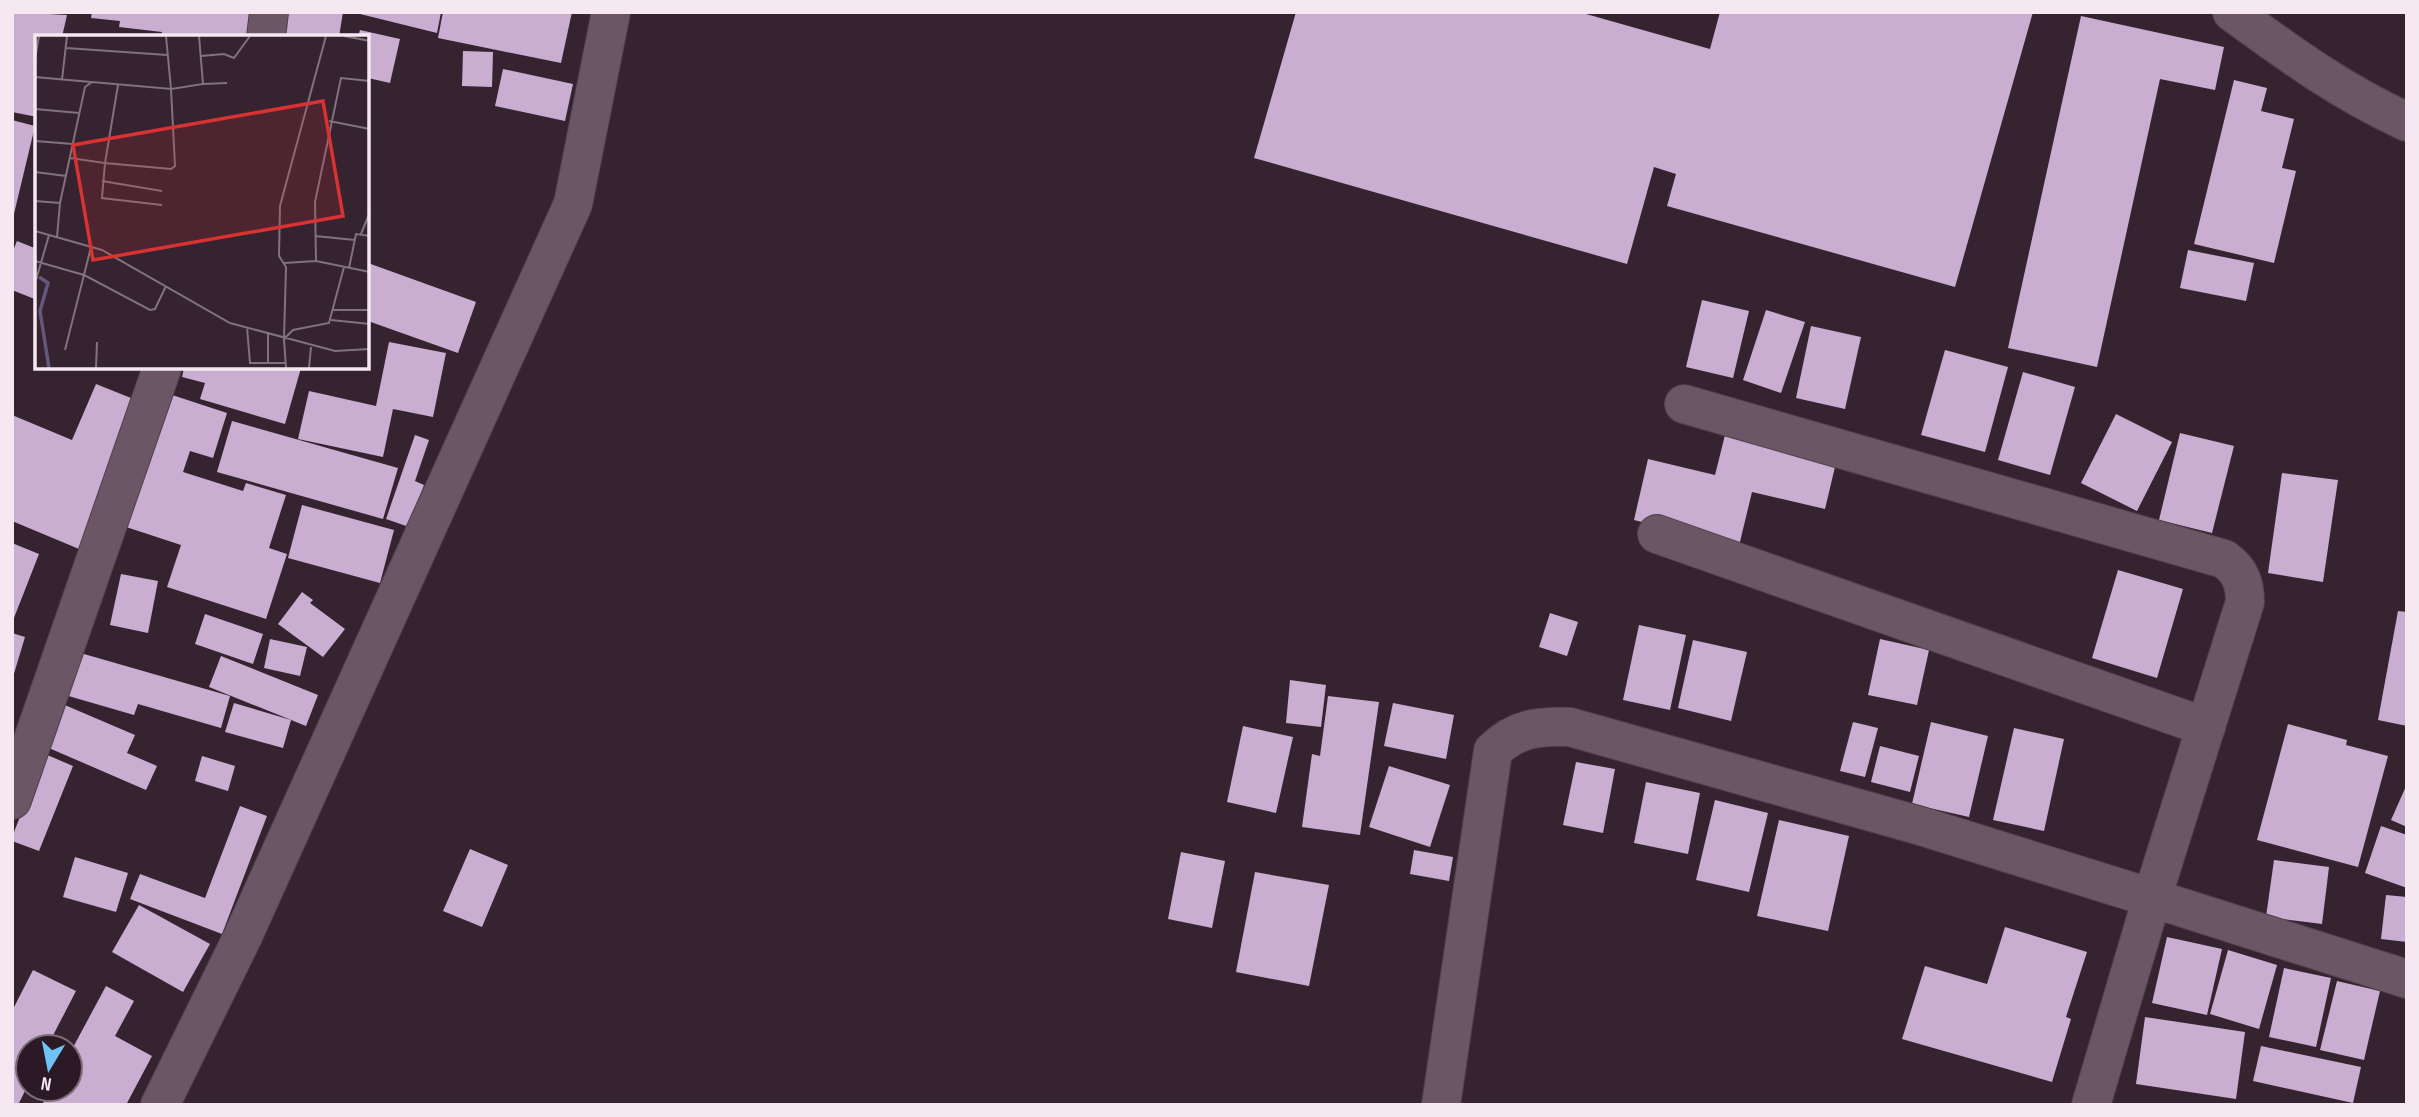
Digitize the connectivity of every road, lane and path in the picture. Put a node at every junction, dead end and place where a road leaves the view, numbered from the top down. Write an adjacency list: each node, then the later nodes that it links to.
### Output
1 (270, 12): 4 (street)
2 (611, 12): 13 (street)
3 (2232, 12): 5 (street)
4 (266, 35)
5 (2407, 122)
6 (162, 369): 10 (street)
7 (1684, 404): 9 (street)
8 (1657, 534): 9 (street)
9 (2206, 727): 11 (street)
10 (12, 800)
11 (2152, 898): 12 (street); 14 (street); 15 (street)
12 (2407, 979)
13 (160, 1105)
14 (1441, 1105)
15 (2091, 1105)

